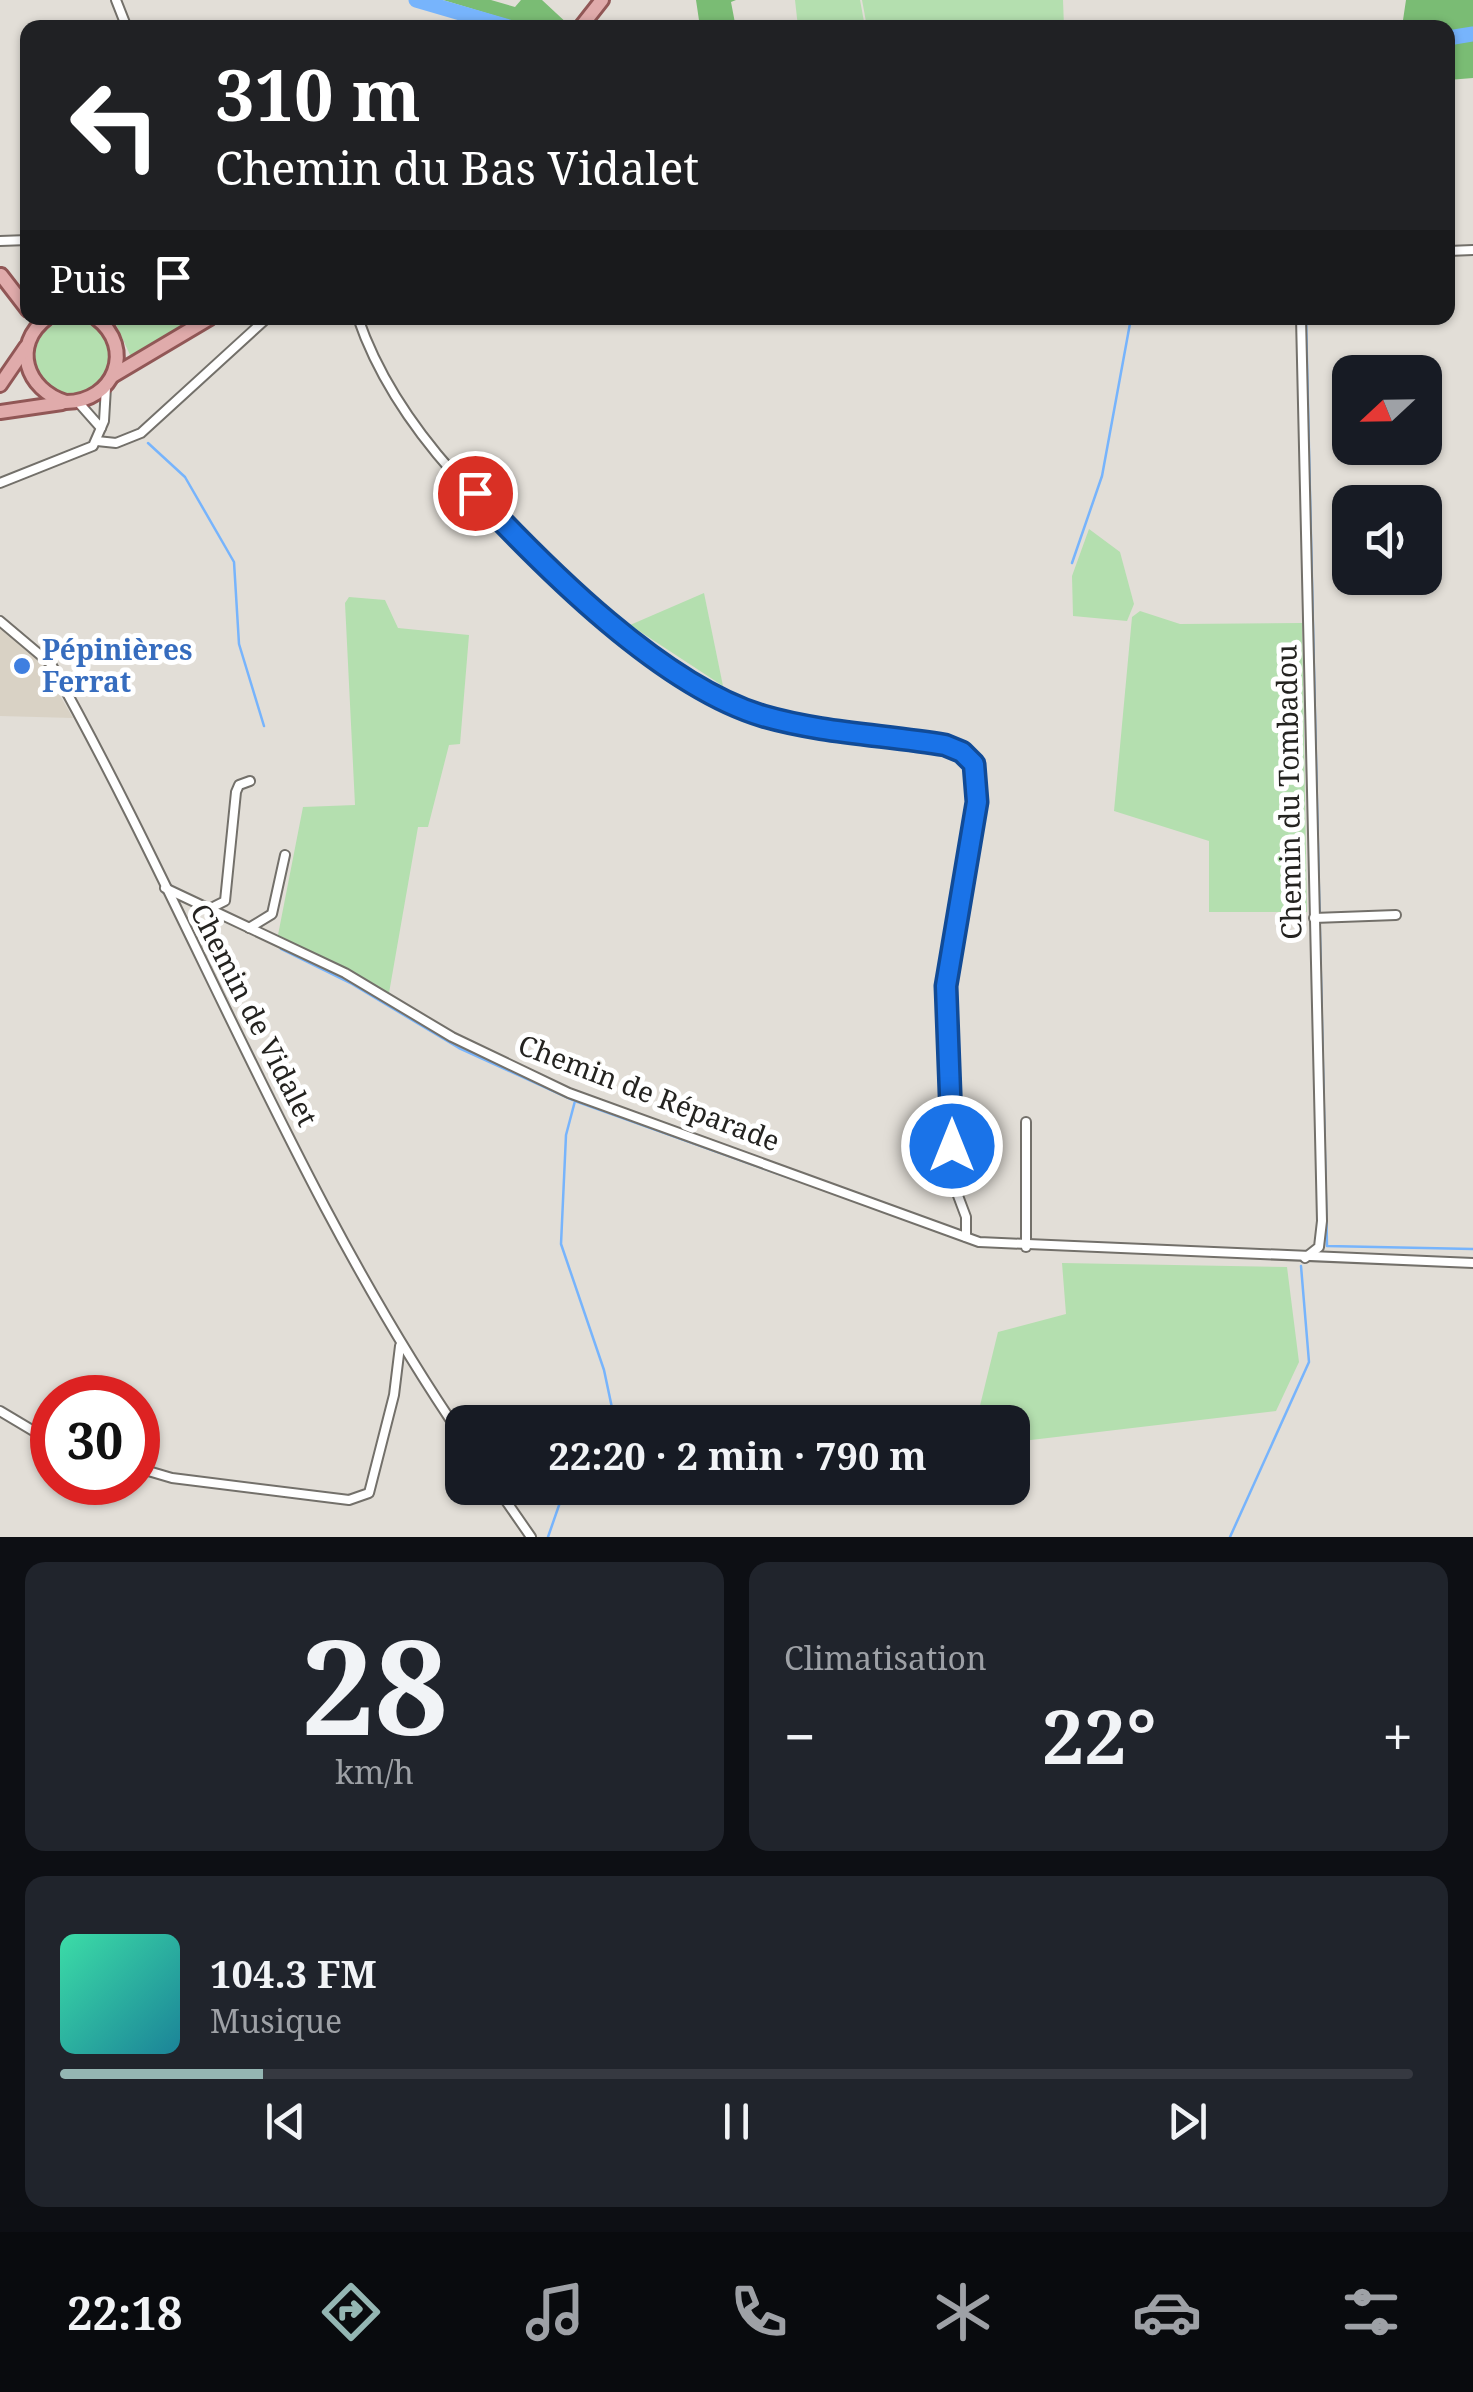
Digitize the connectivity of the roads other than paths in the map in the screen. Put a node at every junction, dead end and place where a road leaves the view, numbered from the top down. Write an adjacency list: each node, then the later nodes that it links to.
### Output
1 (1, 275): 2 (main road)
2 (20, 300)
3 (29, 325): 10 (main road)
4 (41, 325): 10 (main road)
5 (103, 325): 11 (main road)
6 (199, 325): 11 (main road)
7 (259, 325): 16 (street)
8 (361, 325): 27 (street)
9 (1302, 325): 24 (street, Chemin du Tombadou)
10 (29, 340): 12 (main road); 13 (main road)
11 (110, 381): 13 (main road); 15 (street)
12 (0, 385)
13 (72, 402): 14 (main road); 15 (street)
14 (0, 412)
15 (102, 430): 16 (street)
16 (97, 440): 17 (street)
17 (0, 482)
18 (0, 621): 21 (street, Chemin de Vidalet)
19 (250, 782): 22 (street)
20 (285, 856): 25 (street)
21 (165, 888): 22 (street, Chemin de Réparade); 31 (street, Chemin de Vidalet)
22 (209, 909): 25 (street, Chemin de Réparade)
23 (1396, 915): 24 (street)
24 (1314, 918): 29 (street, Chemin du Tombadou)
25 (249, 928): 27 (street, Chemin de Réparade)
26 (1026, 1122): 28 (street)
27 (966, 1237): 28 (street, Chemin de Réparade)
28 (1026, 1247): 29 (street, Chemin de Réparade)
29 (1305, 1258): 30 (street, Chemin de Réparade)
30 (1473, 1263)
31 (400, 1346): 33 (street, Chemin de Vidalet); 35 (street)
32 (0, 1411): 34 (street)
33 (445, 1413)
34 (30, 1429)
35 (160, 1474)
36 (509, 1505): 37 (street)
37 (531, 1537)

